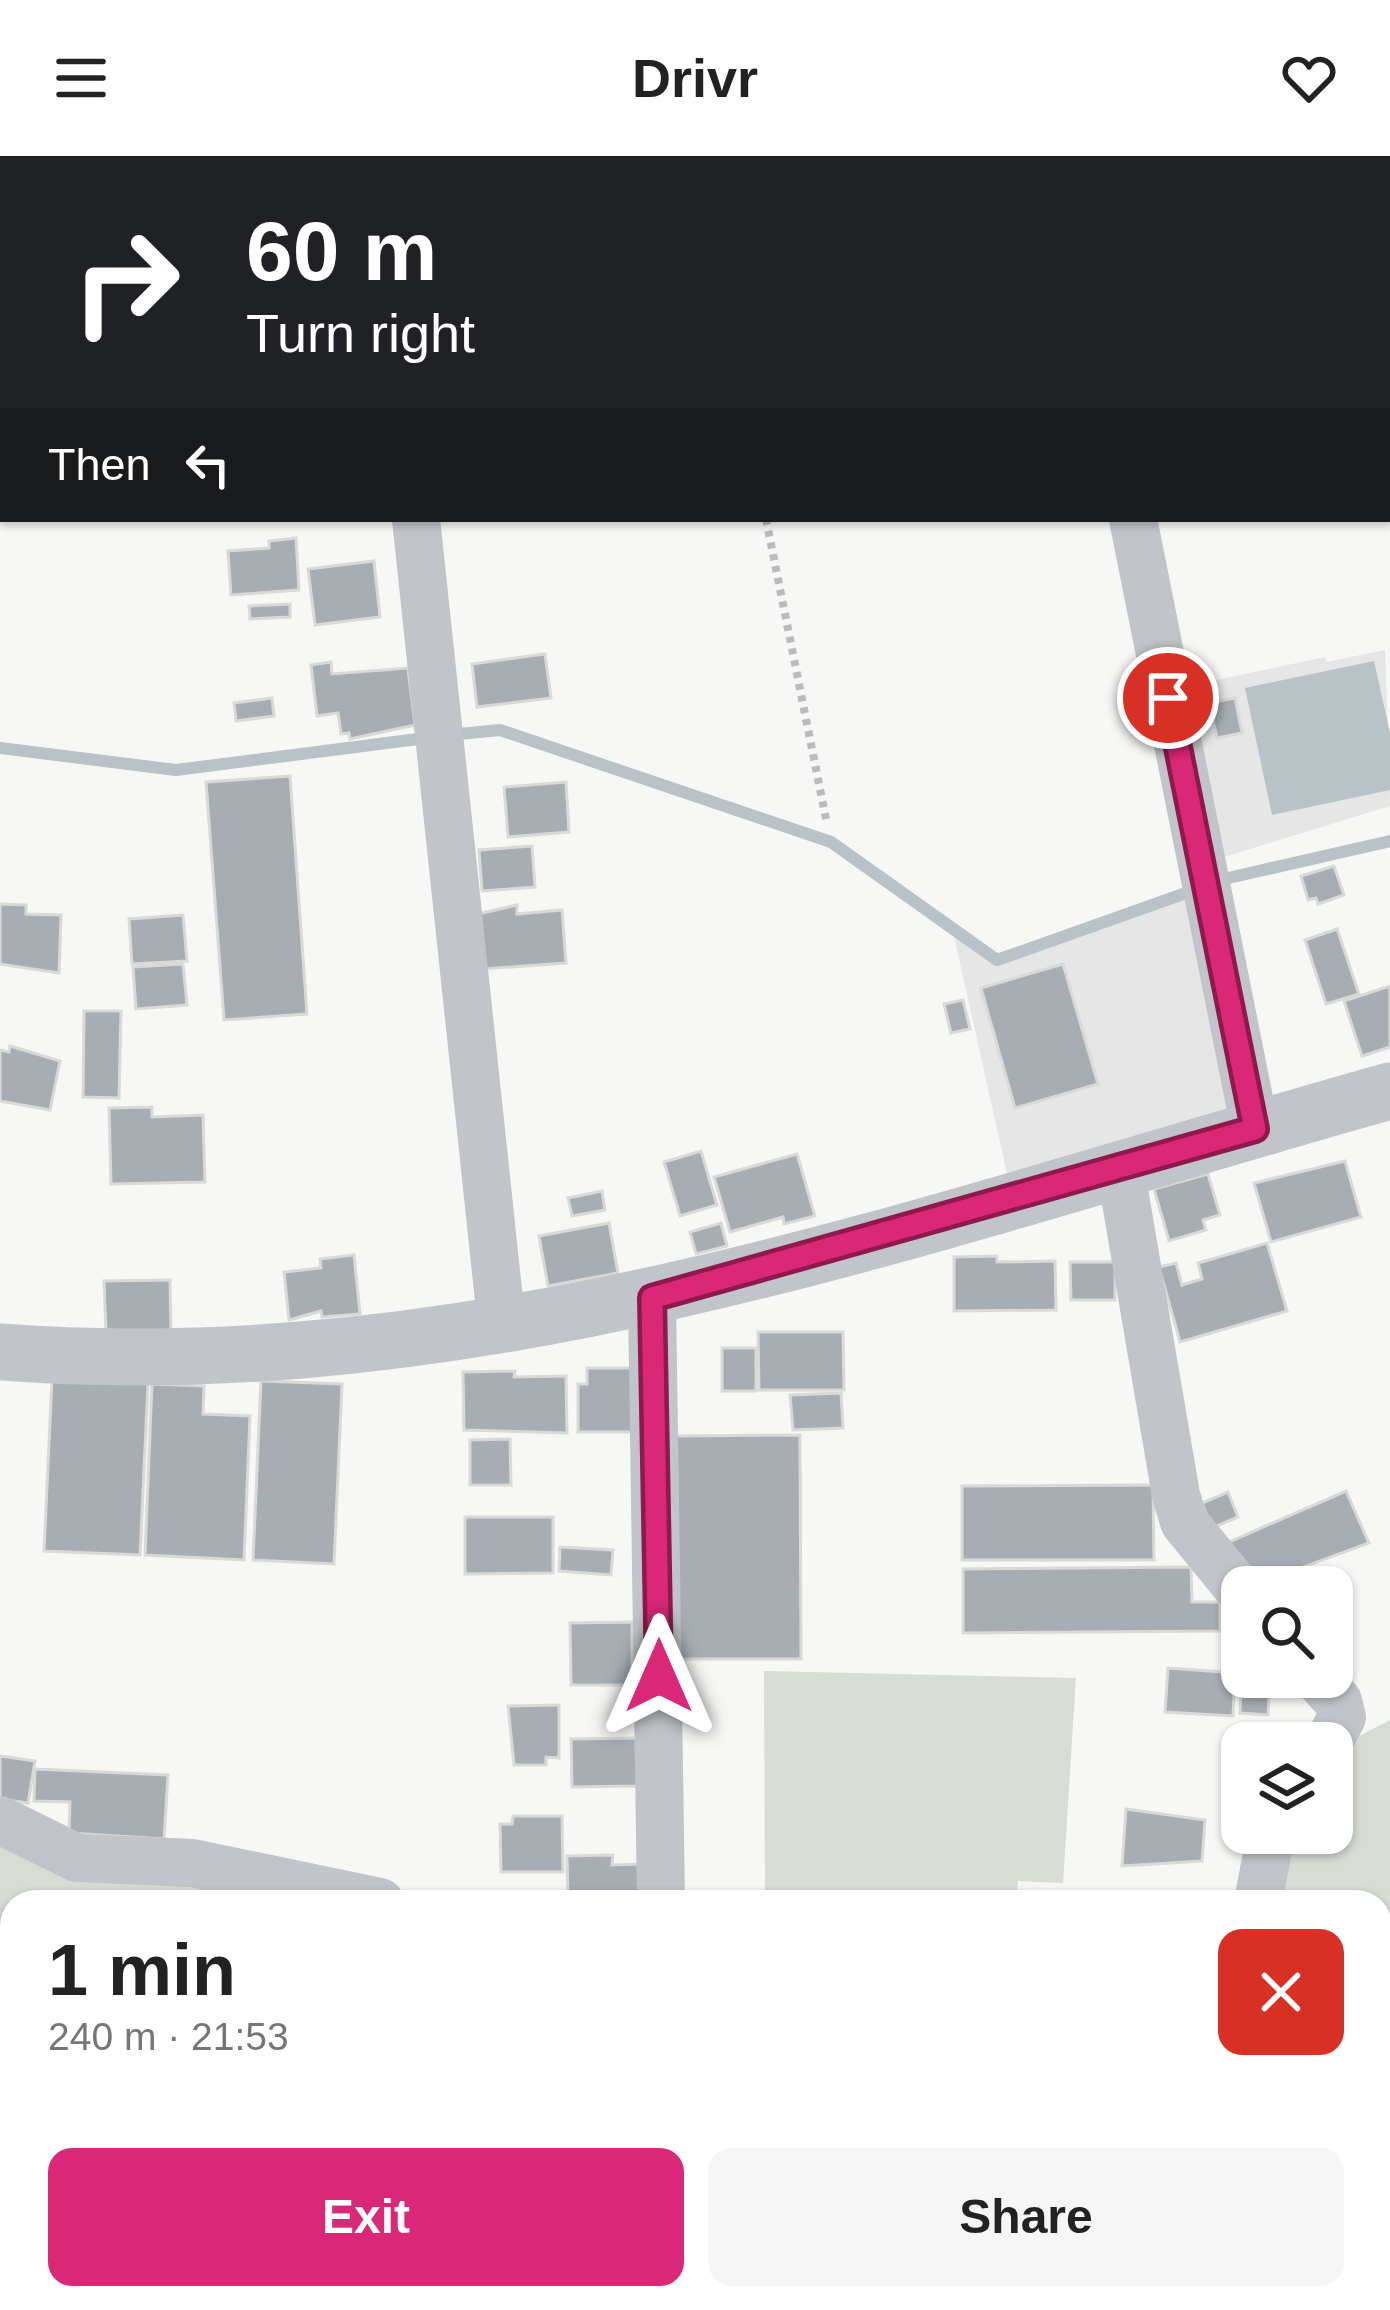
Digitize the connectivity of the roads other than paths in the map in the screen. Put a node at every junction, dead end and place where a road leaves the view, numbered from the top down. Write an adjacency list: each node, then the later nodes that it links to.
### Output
1 (416, 522): 7 (street)
2 (1134, 522): 4 (street)
3 (1390, 1090): 4 (street)
4 (1255, 1129): 5 (street)
5 (1120, 1167): 6 (street); 9 (street)
6 (652, 1298): 7 (street); 13 (street)
7 (502, 1328): 8 (street)
8 (0, 1352)
9 (1221, 1568)
10 (0, 1820): 12 (street)
11 (1267, 1854): 14 (street)
12 (322, 1890)
13 (661, 1890)
14 (1260, 1890)

